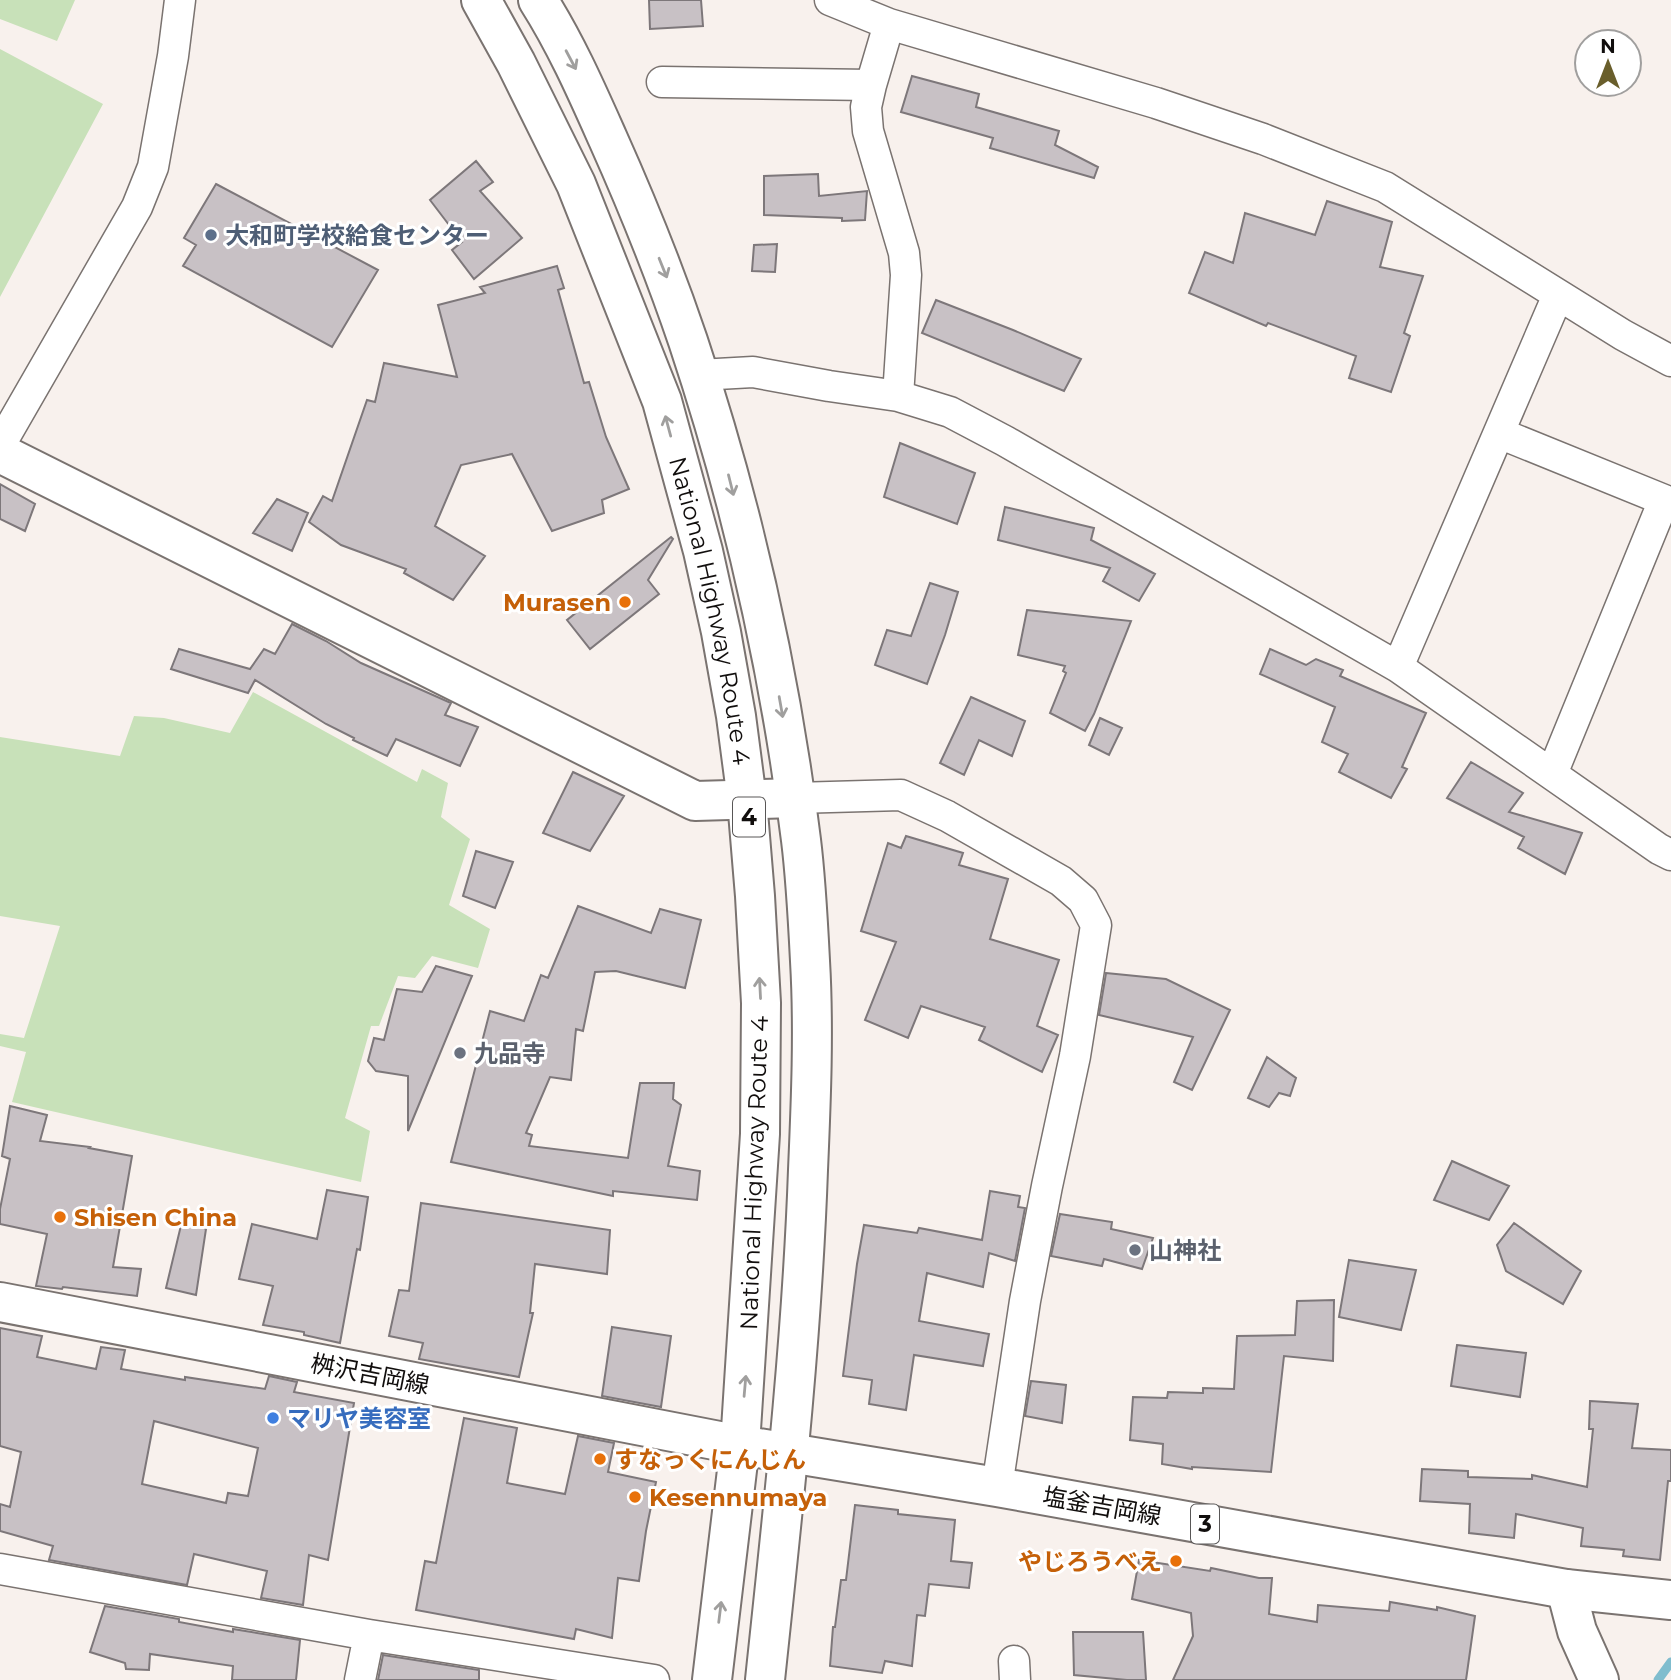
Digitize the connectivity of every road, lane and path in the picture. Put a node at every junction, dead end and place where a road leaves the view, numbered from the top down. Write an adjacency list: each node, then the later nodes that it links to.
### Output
1 (180, 0): 13 (street)
2 (481, 0): 18 (main road, National Highway Route 4 / 4, one-way to 2)
3 (538, 0): 10 (main road, National Highway Route 4 / 4, one-way to 10)
4 (831, 0): 5 (street)
5 (889, 24): 7 (street); 8 (street)
6 (662, 82): 7 (street)
7 (871, 85): 11 (street)
8 (1558, 295): 9 (street); 12 (street)
9 (1671, 361)
10 (699, 375): 11 (street); 17 (main road, National Highway Route 4 / 4, one-way to 17)
11 (898, 396): 15 (street)
12 (1499, 433): 15 (street); 16 (street)
13 (0, 445)
14 (0, 453): 18 (main road)
15 (1398, 667): 16 (street)
16 (1552, 774): 19 (street)
17 (795, 798): 18 (main road); 22 (main road, National Highway Route 4 / 4); 23 (street)
18 (747, 800): 21 (main road, National Highway Route 4 / 4, one-way to 18)
19 (1671, 855)
20 (0, 1302): 21 (main road, 桝沢吉岡線)
21 (740, 1445): 22 (main road, 塩釜吉岡線 / 3); 30 (main road, National Highway Route 4 / 4, one-way to 21)
22 (788, 1452): 23 (main road, 塩釜吉岡線 / 3); 31 (main road, National Highway Route 4 / 4)
23 (997, 1487): 25 (main road, 塩釜吉岡線 / 3)
24 (0, 1569): 27 (street)
25 (1566, 1588): 26 (main road, 塩釜吉岡線 / 3); 32 (main road)
26 (1671, 1600)
27 (369, 1635): 28 (street); 29 (street)
28 (360, 1680)
29 (654, 1680)
30 (712, 1680)
31 (765, 1680)
32 (1599, 1680)

